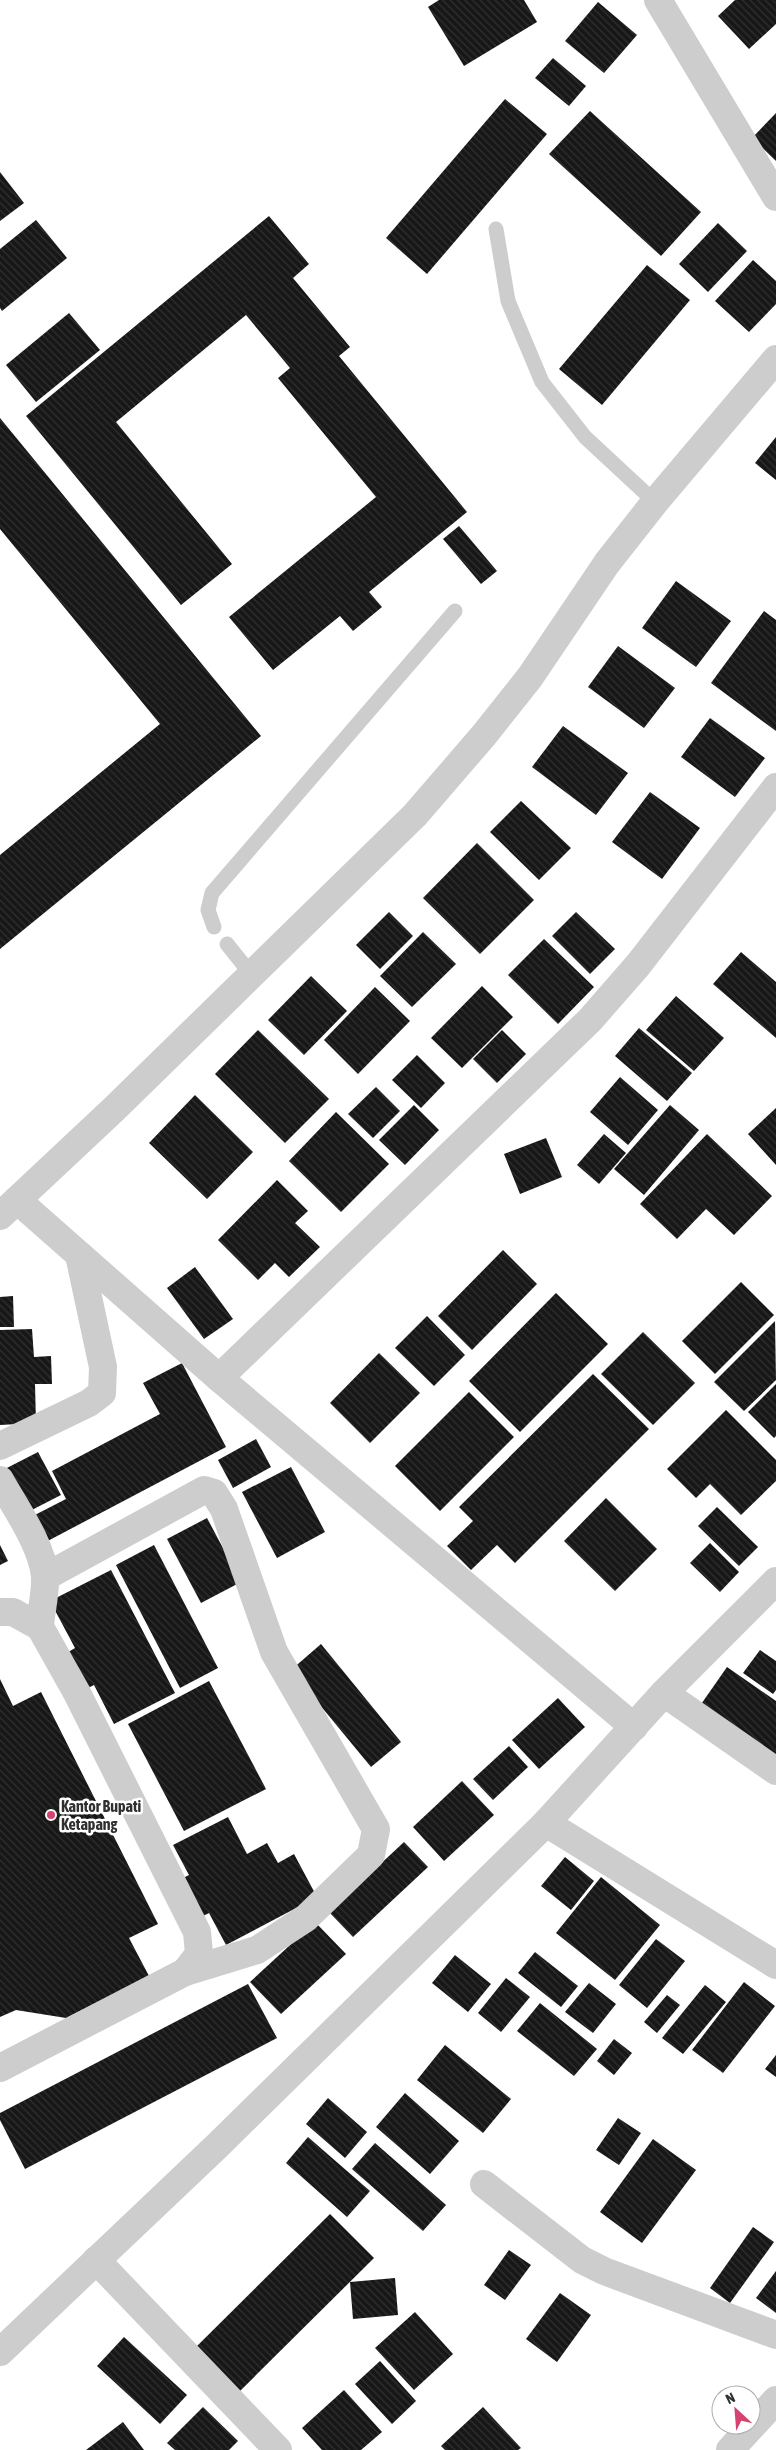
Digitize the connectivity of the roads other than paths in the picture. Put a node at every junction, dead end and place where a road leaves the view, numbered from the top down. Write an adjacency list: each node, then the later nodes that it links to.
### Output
1 (658, 0): 2 (street)
2 (776, 197)
3 (496, 229): 5 (lane)
4 (776, 359): 5 (street)
5 (655, 502): 10 (street)
6 (455, 611): 8 (lane)
7 (776, 787): 13 (street)
8 (214, 927)
9 (227, 944): 10 (lane)
10 (252, 974): 11 (street)
11 (9, 1208): 12 (street)
12 (79, 1254): 13 (street); 14 (street)
13 (219, 1378): 21 (street)
14 (0, 1446)
15 (0, 1480): 16 (street)
16 (45, 1577): 19 (street); 25 (street)
17 (776, 1581): 20 (street)
18 (0, 1612): 19 (street)
19 (40, 1627): 25 (street)
20 (664, 1693): 21 (street); 22 (street)
21 (634, 1727): 23 (street)
22 (776, 1771)
23 (546, 1822): 24 (street); 28 (street)
24 (776, 1965)
25 (185, 1972): 26 (street)
26 (0, 2068)
27 (484, 2184): 29 (street)
28 (96, 2260): 30 (street); 32 (street)
29 (776, 2335)
30 (0, 2352)
31 (776, 2400): 33 (street)
32 (278, 2450)
33 (730, 2450)

